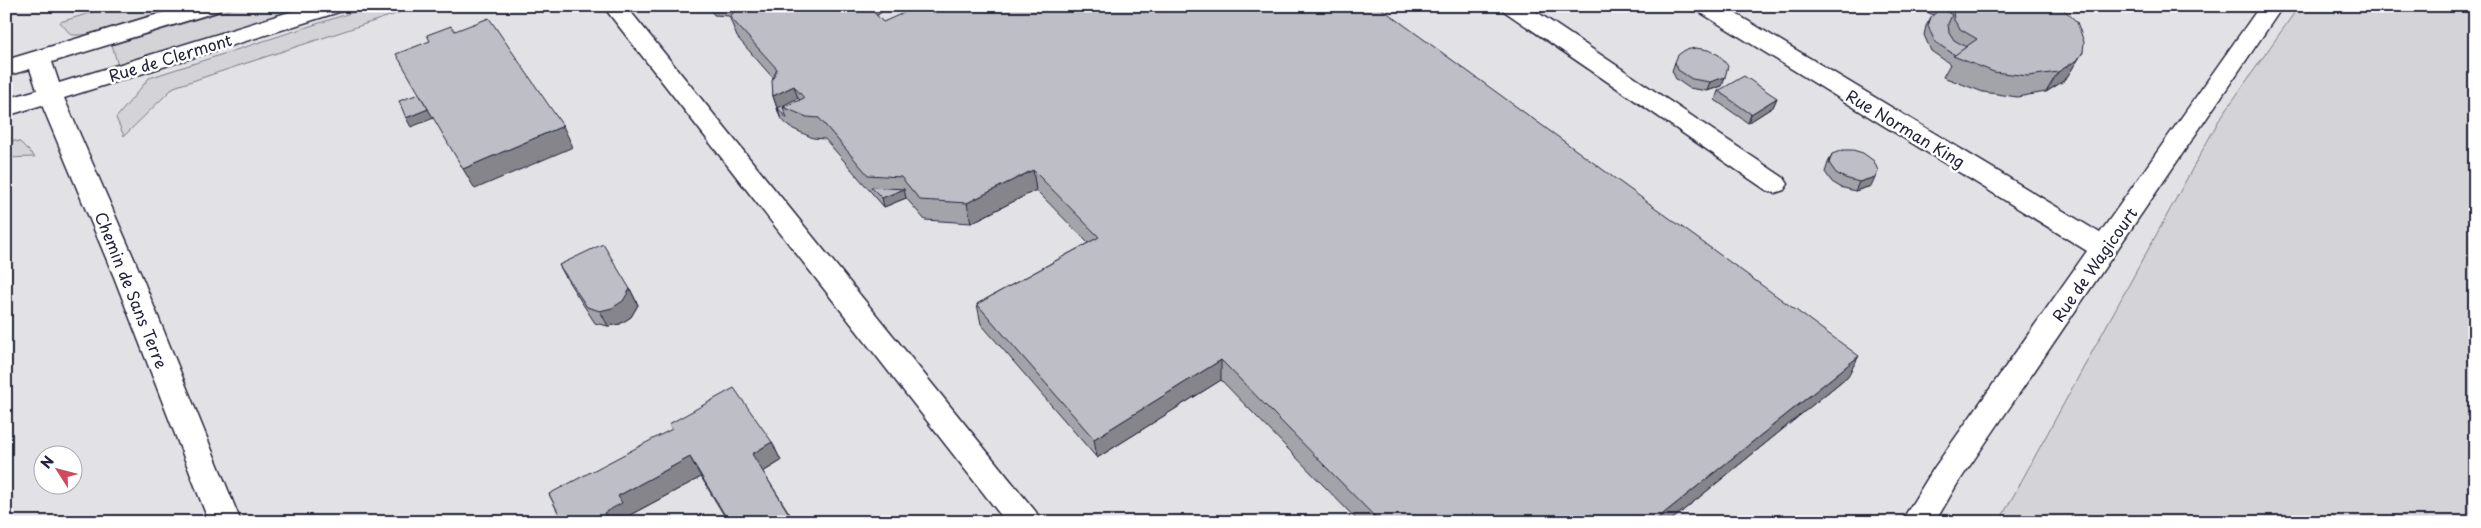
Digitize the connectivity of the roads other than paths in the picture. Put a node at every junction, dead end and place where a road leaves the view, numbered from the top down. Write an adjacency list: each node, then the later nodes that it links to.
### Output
1 (212, 6): 7 (street)
2 (334, 6): 9 (street, Rue de Clermont)
3 (614, 6): 14 (street)
4 (1512, 6): 11 (street)
5 (1706, 6): 12 (street, Rue Norman King)
6 (2272, 6): 12 (street, Rue de Wagicourt)
7 (39, 58): 8 (street); 9 (street, Chemin de Sans Terre)
8 (6, 68)
9 (51, 94): 10 (street, Rue de Clermont); 13 (street, Chemin de Sans Terre)
10 (6, 108)
11 (1775, 184)
12 (2105, 249): 15 (street, Rue de Wagicourt)
13 (218, 519)
14 (1024, 522)
15 (1917, 522)

